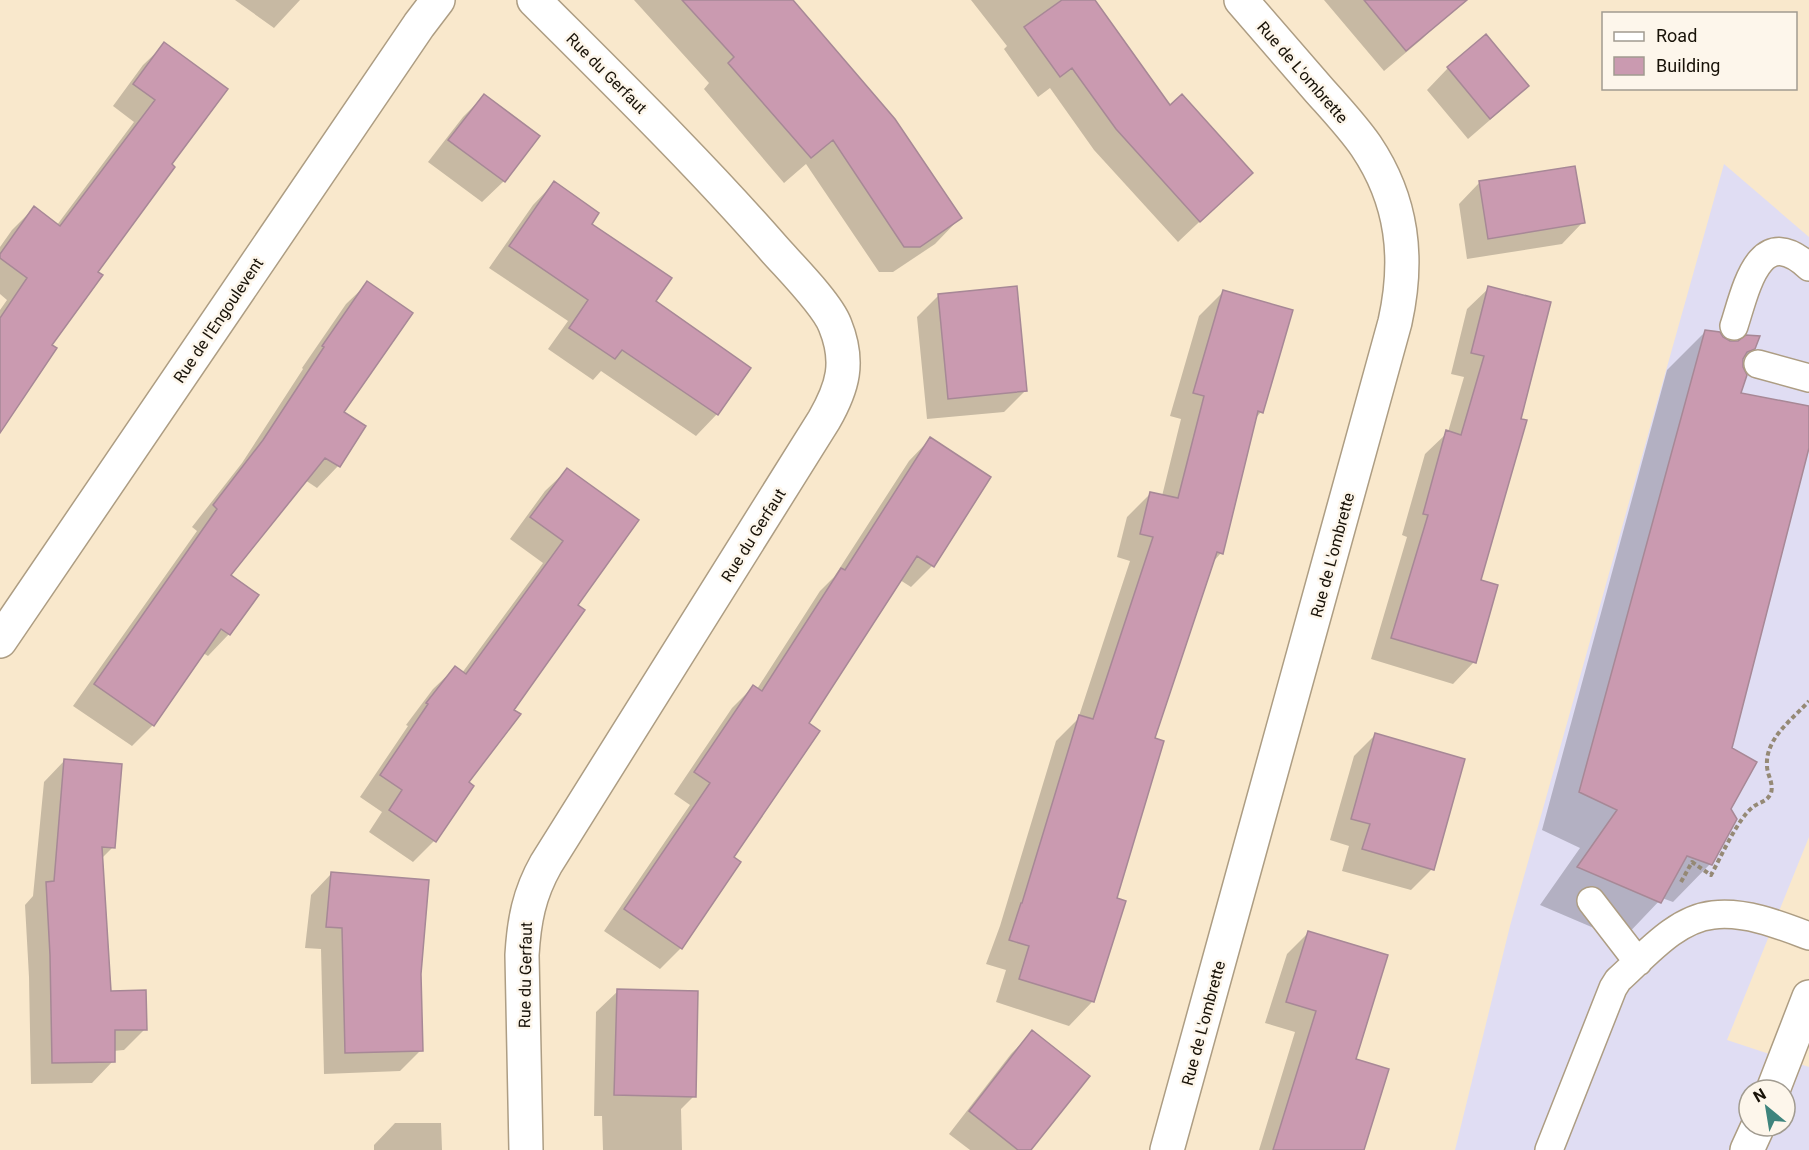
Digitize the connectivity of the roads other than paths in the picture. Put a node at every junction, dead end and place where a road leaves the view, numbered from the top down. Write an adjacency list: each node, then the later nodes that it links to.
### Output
1 (438, 0): 8 (street, Rue de l'Engoulevent)
2 (534, 0): 14 (street, Rue du Gerfaut)
3 (1240, 0): 15 (street, Rue de L'ombrette)
4 (1809, 267): 5 (lane)
5 (1734, 326)
6 (1758, 364): 7 (lane)
7 (1809, 378)
8 (0, 641)
9 (1591, 901): 11 (lane)
10 (1809, 936): 11 (lane)
11 (1638, 962): 16 (lane)
12 (1809, 997): 13 (street)
13 (1778, 1078)
14 (526, 1150)
15 (1167, 1150)
16 (1549, 1150)

